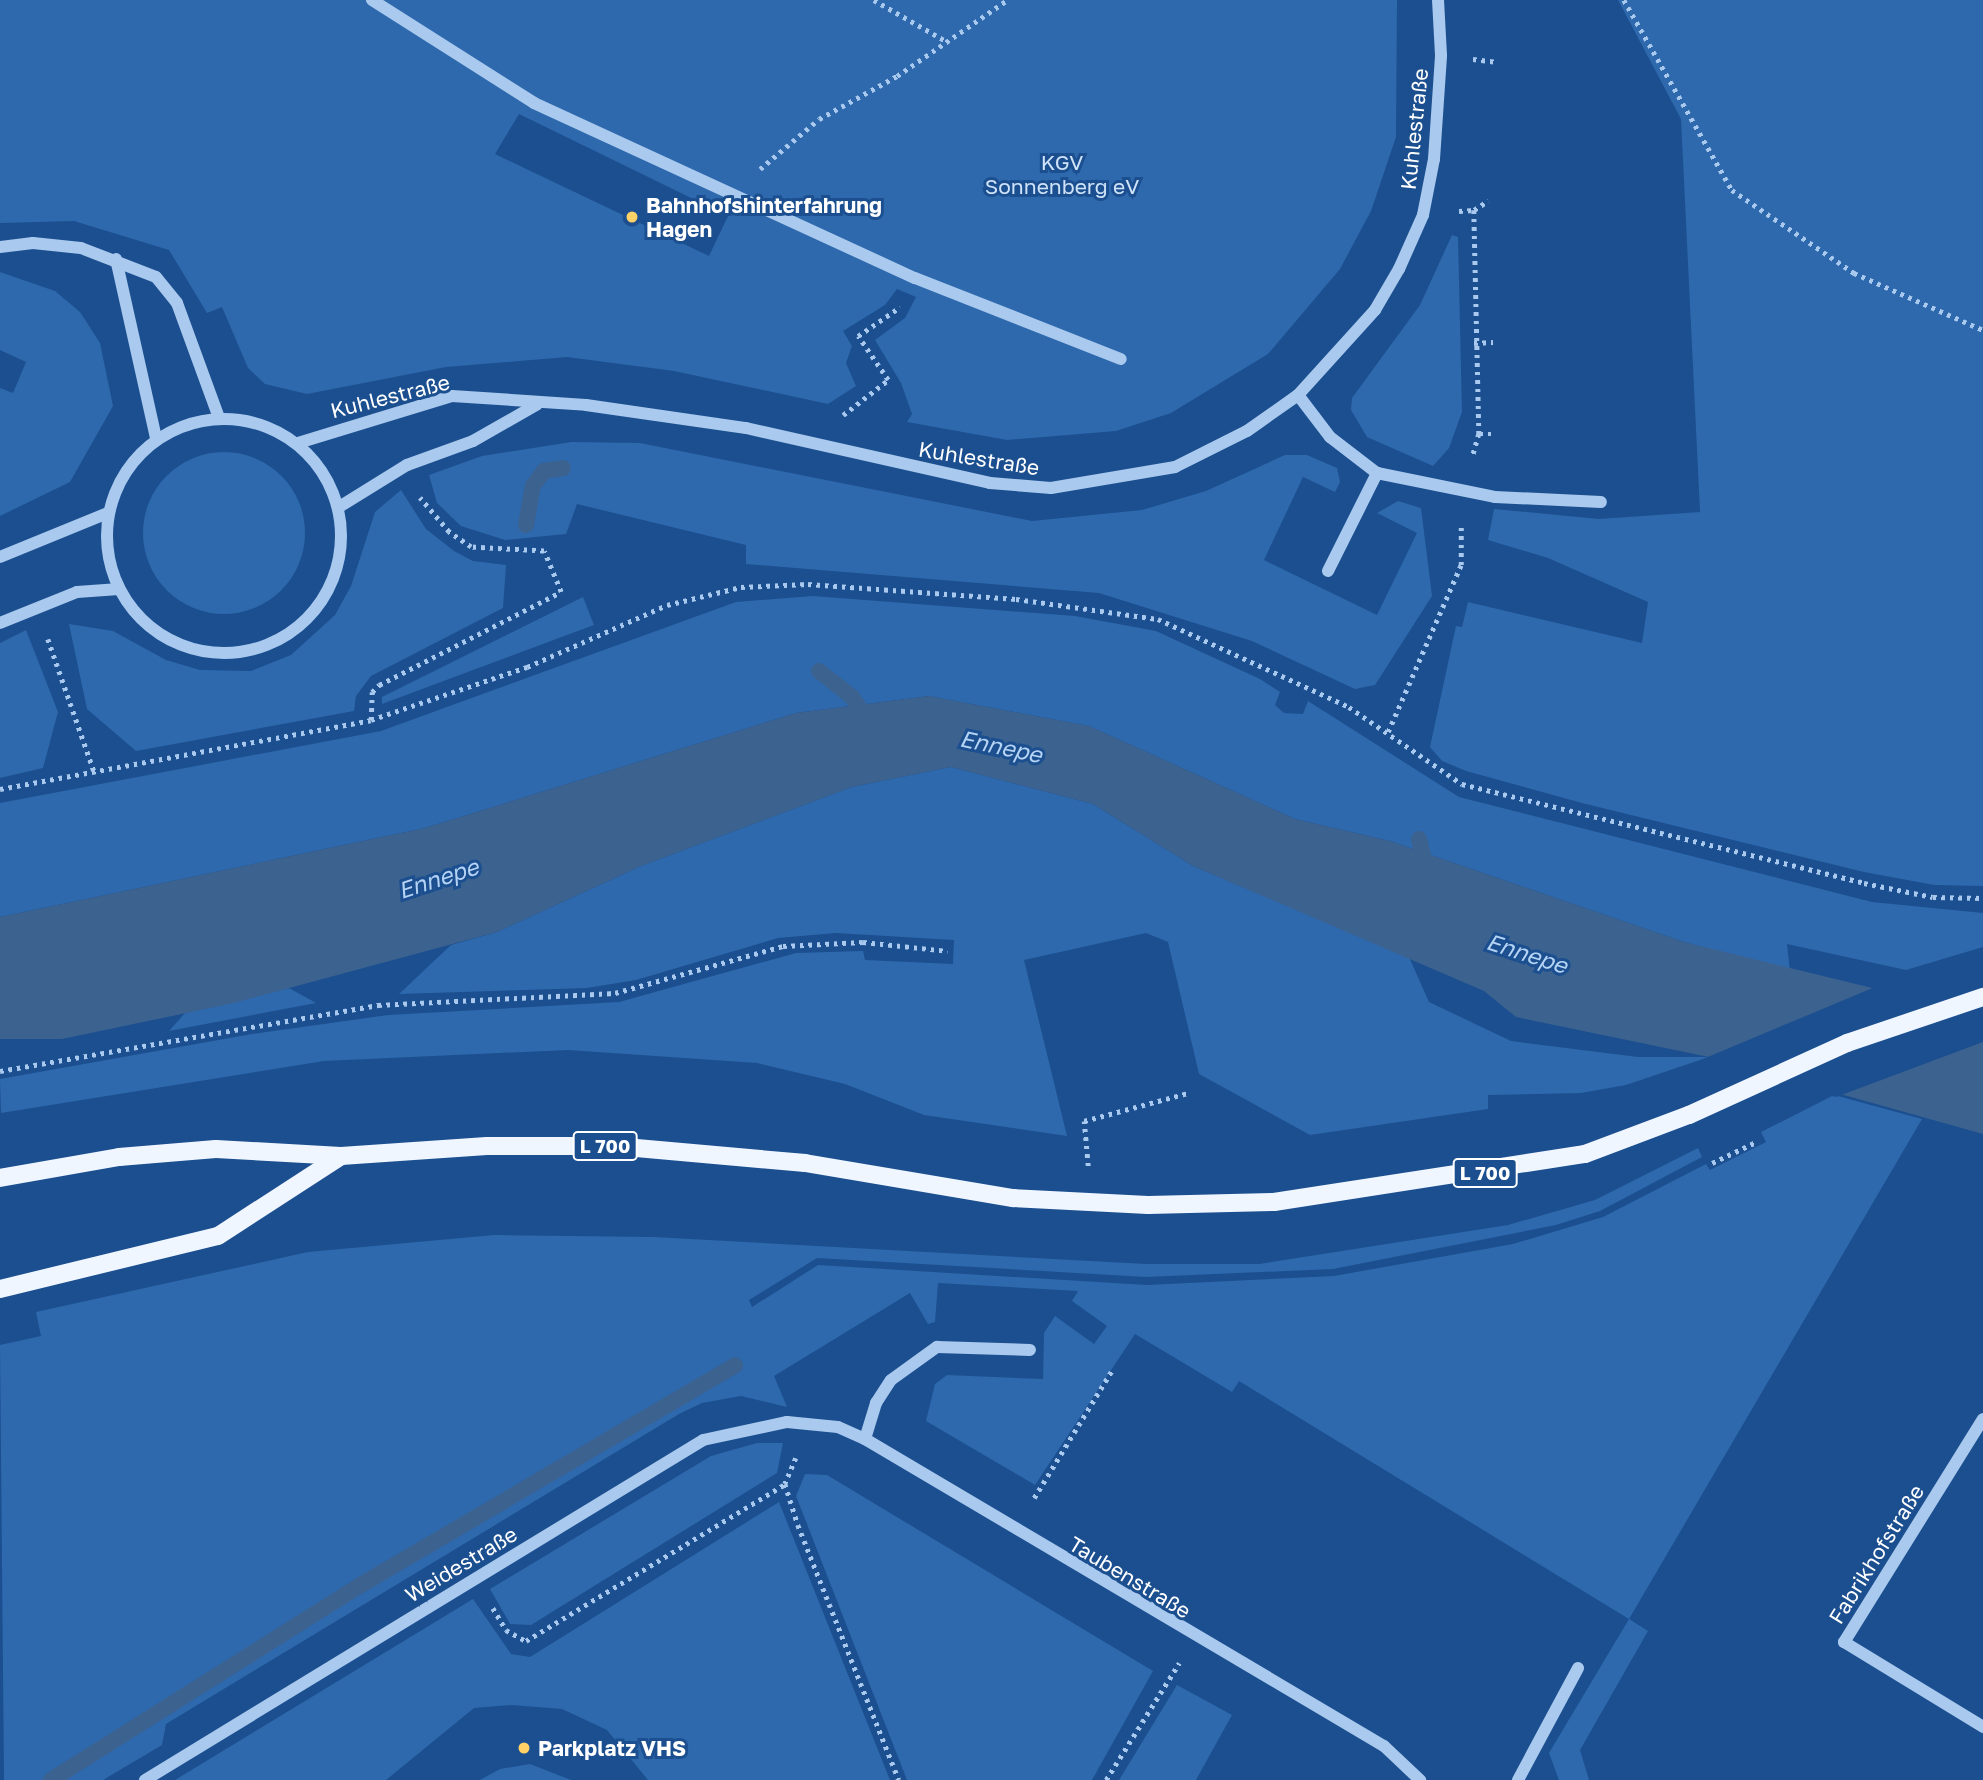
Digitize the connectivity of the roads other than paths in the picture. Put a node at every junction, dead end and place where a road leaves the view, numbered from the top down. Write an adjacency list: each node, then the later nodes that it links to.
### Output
1 (372, 0): 5 (street)
2 (1438, 0): 6 (street, Kuhlestraße)
3 (0, 247): 4 (street)
4 (116, 259): 8 (street); 9 (street)
5 (1121, 359)
6 (1298, 396): 7 (street, Kuhlestraße); 11 (street)
7 (536, 405): 10 (street, Kuhlestraße); 13 (street)
8 (219, 418): 9 (street); 10 (street)
9 (156, 438): 14 (street)
10 (298, 443): 13 (street)
11 (1377, 473): 12 (street); 16 (street)
12 (1601, 502)
13 (339, 506): 17 (street)
14 (108, 513): 15 (street); 17 (street)
15 (0, 557)
16 (1328, 571)
17 (119, 589): 18 (street)
18 (0, 623)
19 (1983, 997): 20 (main road, L 700)
20 (341, 1156): 21 (main road, L 700); 22 (main road, L 700)
21 (0, 1178)
22 (0, 1289)
23 (1031, 1350): 26 (street)
24 (1983, 1419): 28 (street, Fabrikhofstraße)
25 (811, 1423): 26 (street, Taubenstraße); 29 (street, Weidestraße)
26 (865, 1439): 30 (street, Taubenstraße)
27 (1578, 1668): 31 (street)
28 (1983, 1727)
29 (145, 1780)
30 (1420, 1780)
31 (1518, 1780)

